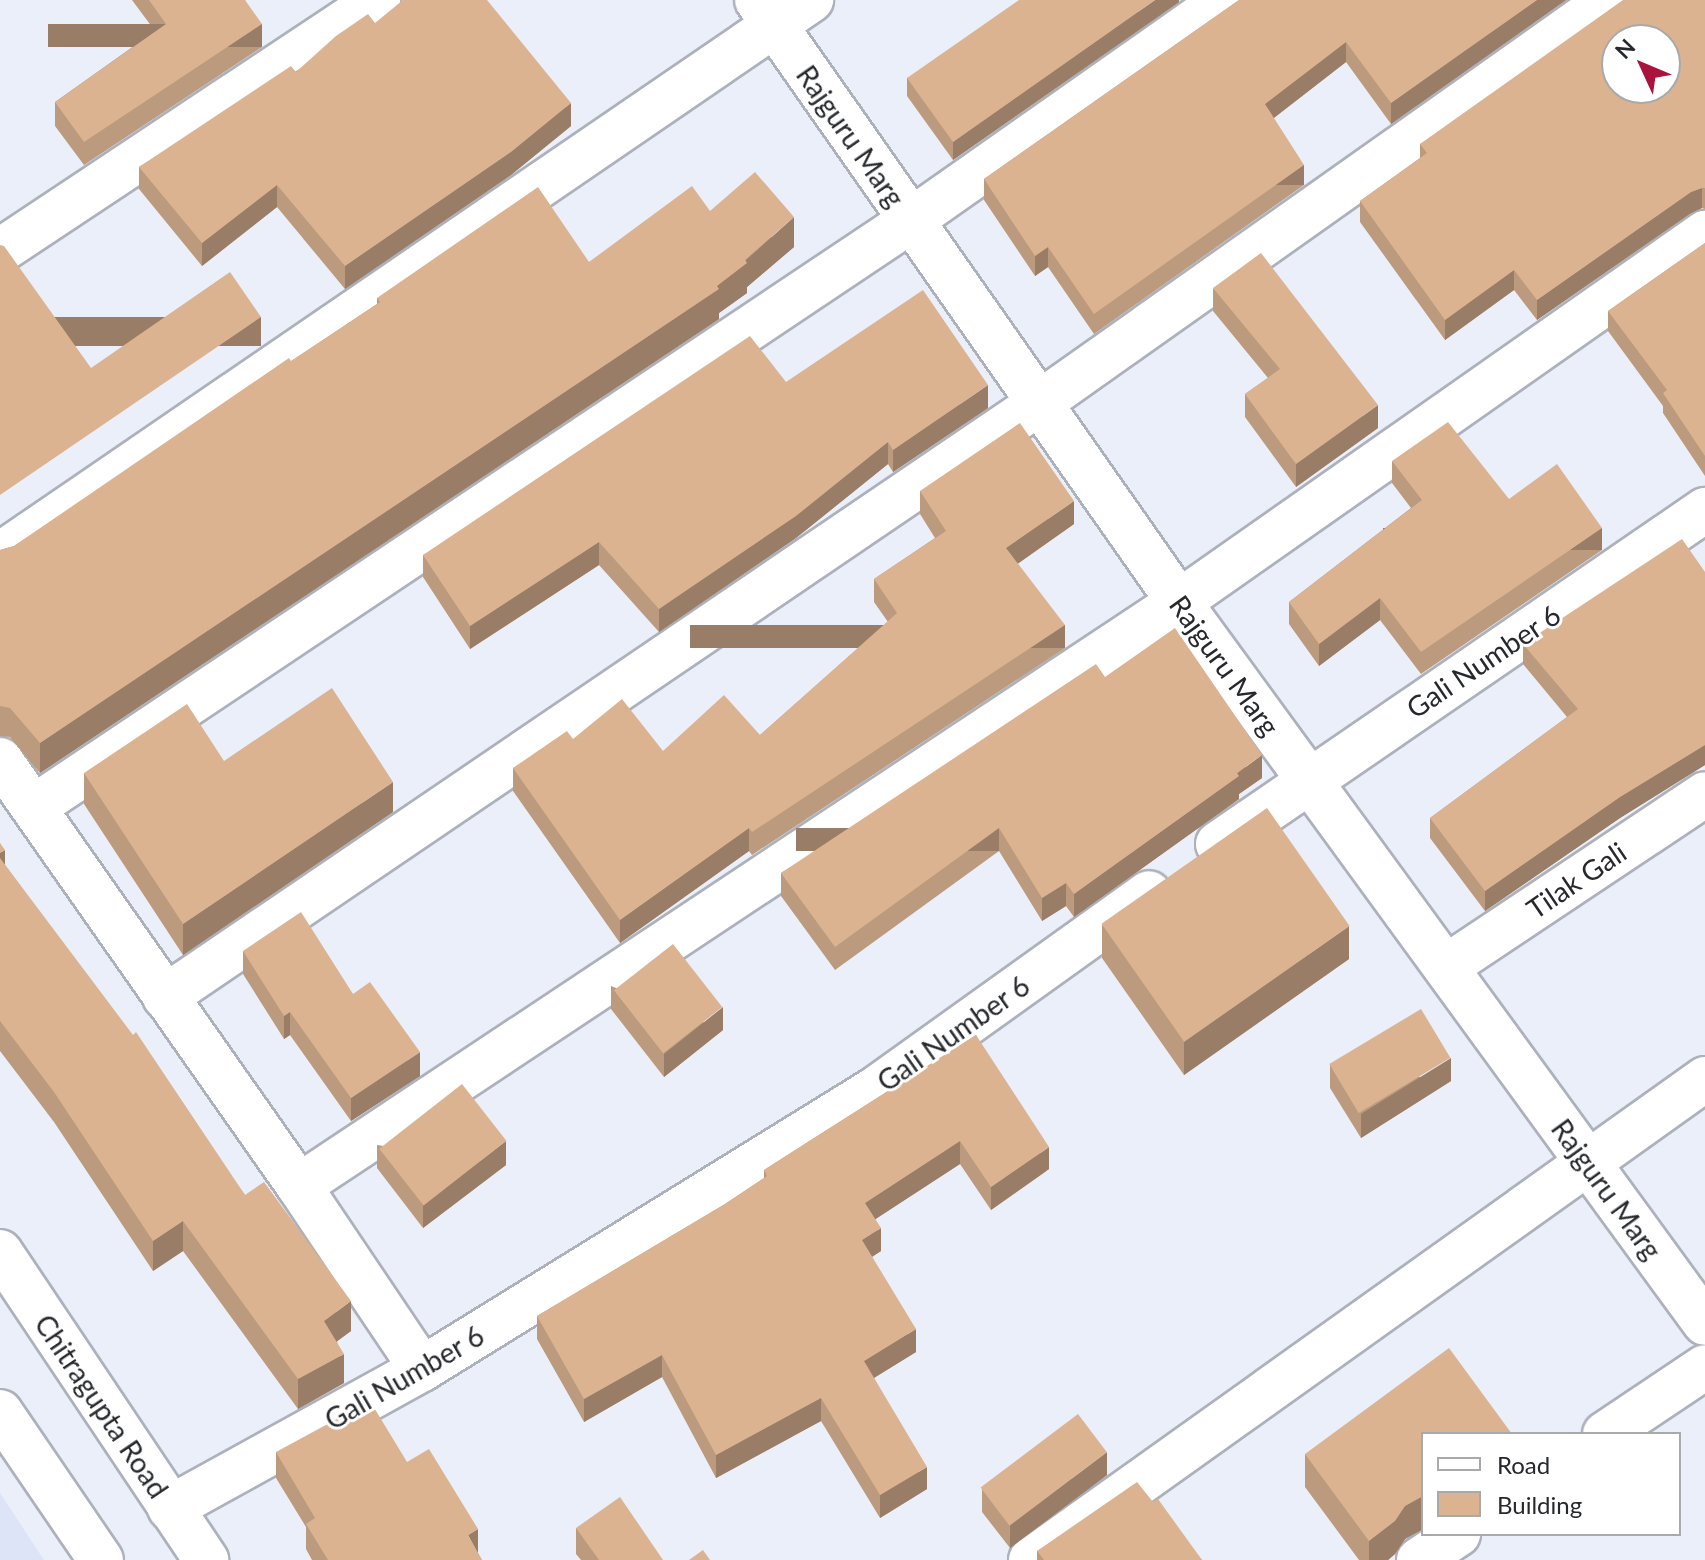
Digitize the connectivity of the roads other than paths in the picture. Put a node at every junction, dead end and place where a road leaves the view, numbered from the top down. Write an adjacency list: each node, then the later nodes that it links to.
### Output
1 (378, 0): 8 (street)
2 (811, 0): 5 (street)
3 (1225, 0): 6 (street)
4 (1609, 0): 9 (street)
5 (766, 13): 6 (street, Rajguru Marg); 11 (street)
6 (910, 221): 9 (street, Rajguru Marg); 16 (street)
7 (1705, 233): 12 (street)
8 (0, 251)
9 (1038, 404): 12 (street, Rajguru Marg); 18 (street)
10 (1705, 510): 14 (street, Gali Number 6)
11 (0, 555)
12 (1179, 602): 14 (street, Rajguru Marg); 21 (street)
13 (0, 760): 16 (street)
14 (1309, 780): 17 (street, Rajguru Marg); 25 (street, Gali Number 6)
15 (1705, 794): 17 (street, Tilak Gali)
16 (34, 807): 18 (street)
17 (1446, 967): 20 (street, Rajguru Marg)
18 (165, 997): 21 (street)
19 (1705, 1079): 20 (street)
20 (1586, 1162): 23 (street, Rajguru Marg); 32 (street)
21 (299, 1186): 25 (street)
22 (0, 1252): 28 (street, Chitragupta Road)
23 (1705, 1323)
24 (1705, 1367): 27 (street)
25 (422, 1369): 28 (street, Gali Number 6)
26 (0, 1412): 30 (street)
27 (1608, 1432)
28 (170, 1508): 31 (street, Chitragupta Road)
29 (1455, 1536): 33 (street)
30 (101, 1560)
31 (206, 1560)
32 (1031, 1560)
33 (1419, 1560)

